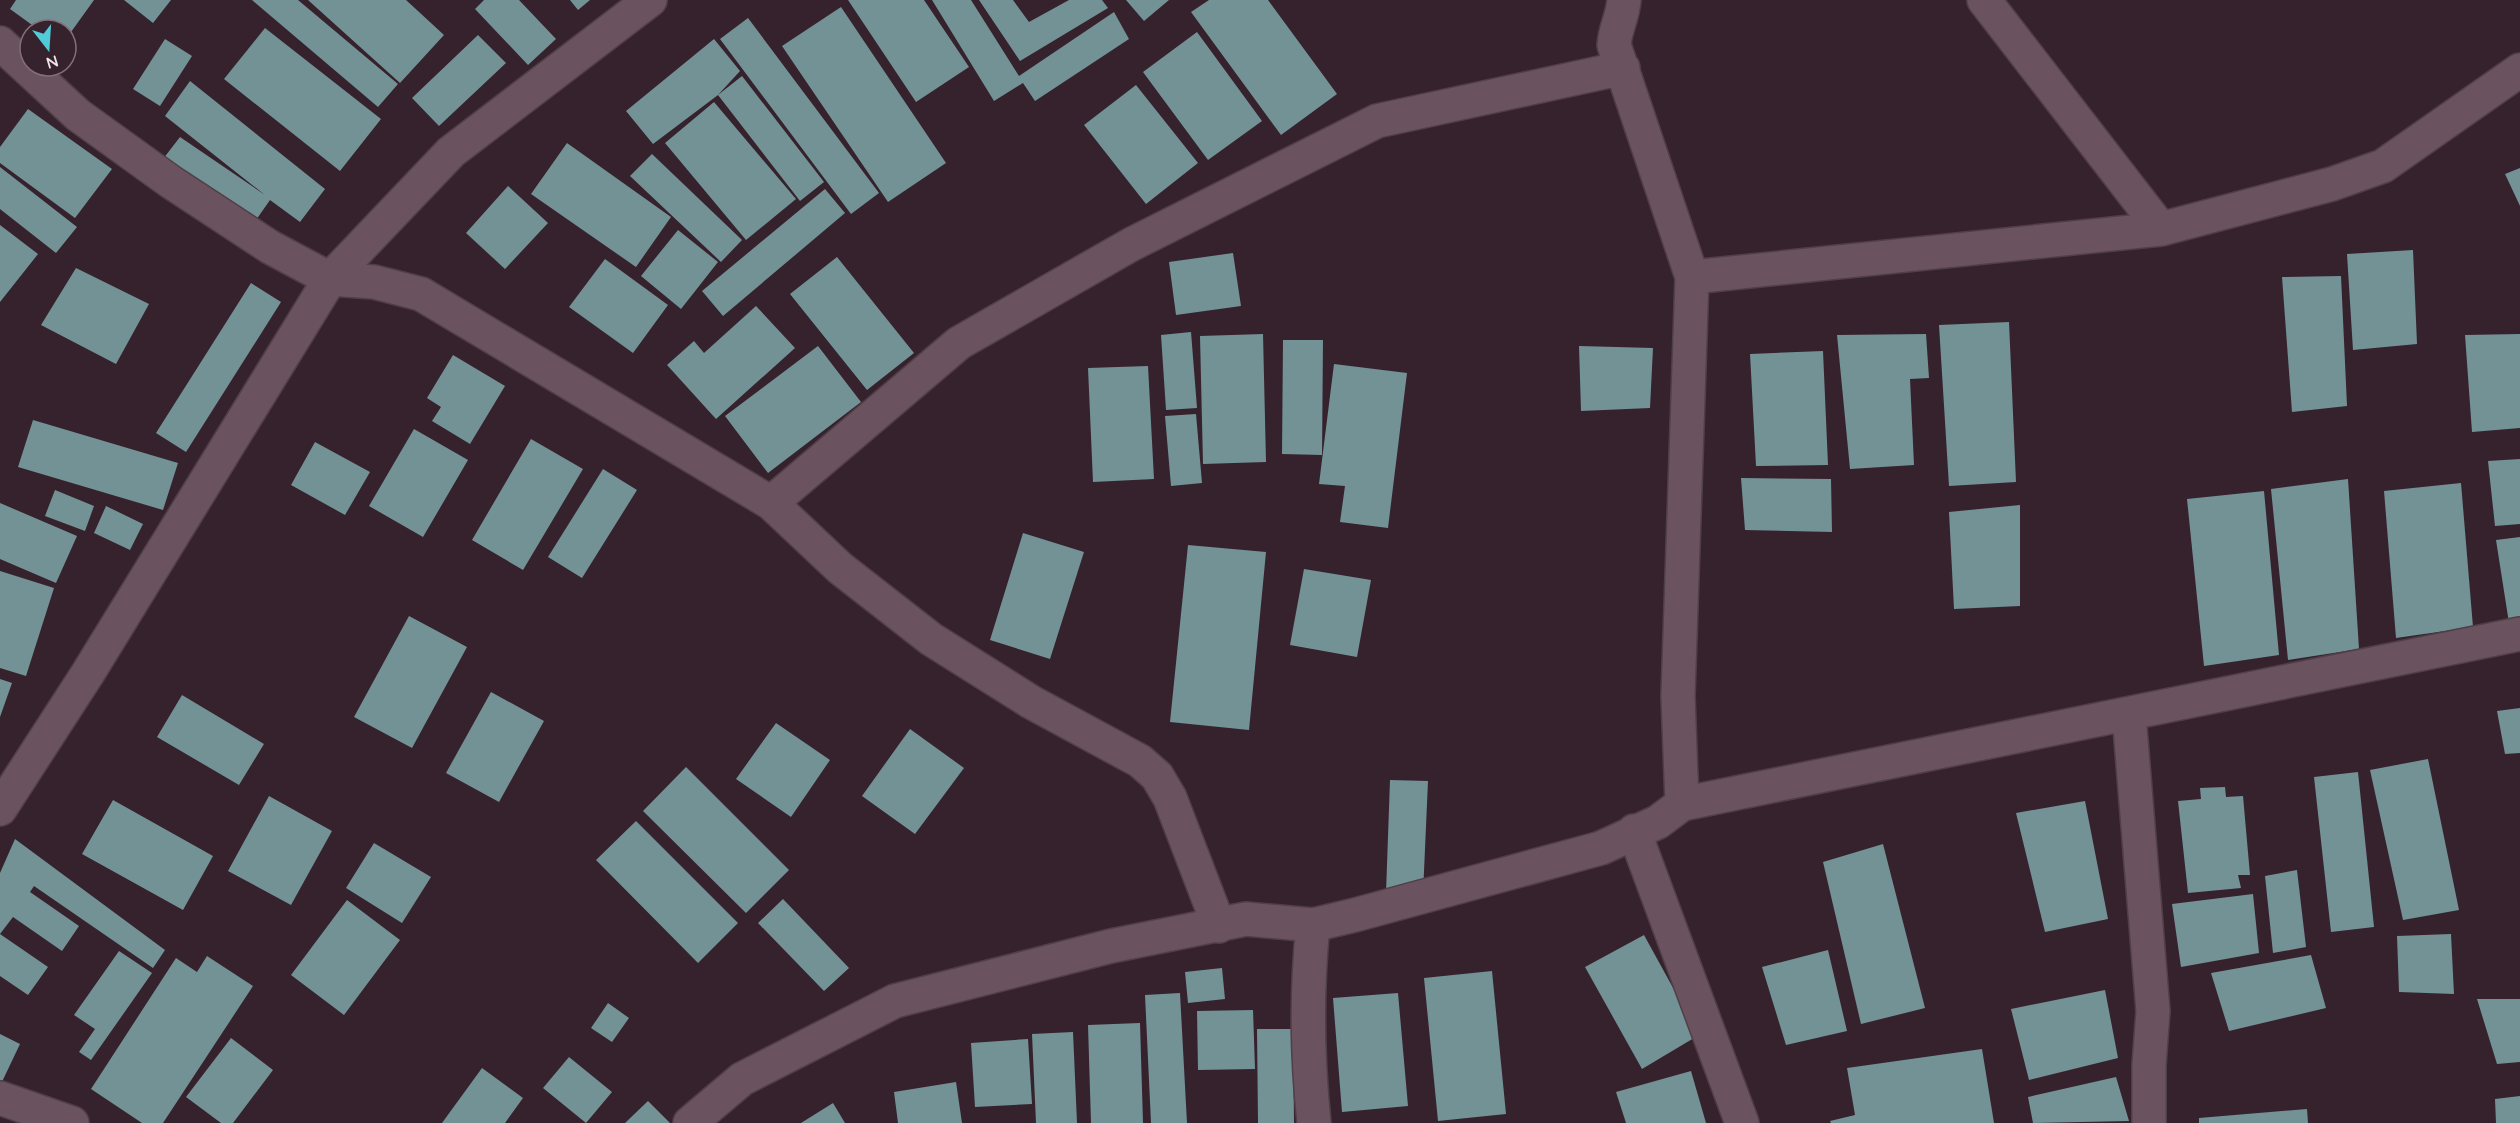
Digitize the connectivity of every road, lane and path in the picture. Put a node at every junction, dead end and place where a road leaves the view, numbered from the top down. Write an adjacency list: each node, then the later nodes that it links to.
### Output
1 (650, 0): 9 (street)
2 (1624, 0): 5 (street)
3 (1984, 0): 7 (street)
4 (0, 43): 9 (street)
5 (1623, 68): 8 (street); 10 (street)
6 (2520, 70): 7 (street)
7 (2161, 229): 8 (street)
8 (1692, 277): 13 (street)
9 (330, 279): 10 (street); 14 (street)
10 (771, 503): 17 (street)
11 (2520, 634): 12 (street)
12 (2129, 715): 13 (street); 23 (street)
13 (1682, 804): 15 (street)
14 (0, 809)
15 (1634, 831): 16 (street); 22 (street)
16 (1312, 925): 17 (street); 21 (street)
17 (1219, 926): 20 (street)
18 (0, 1098): 19 (street)
19 (72, 1123)
20 (690, 1123)
21 (1314, 1123)
22 (1742, 1123)
23 (2149, 1123)

